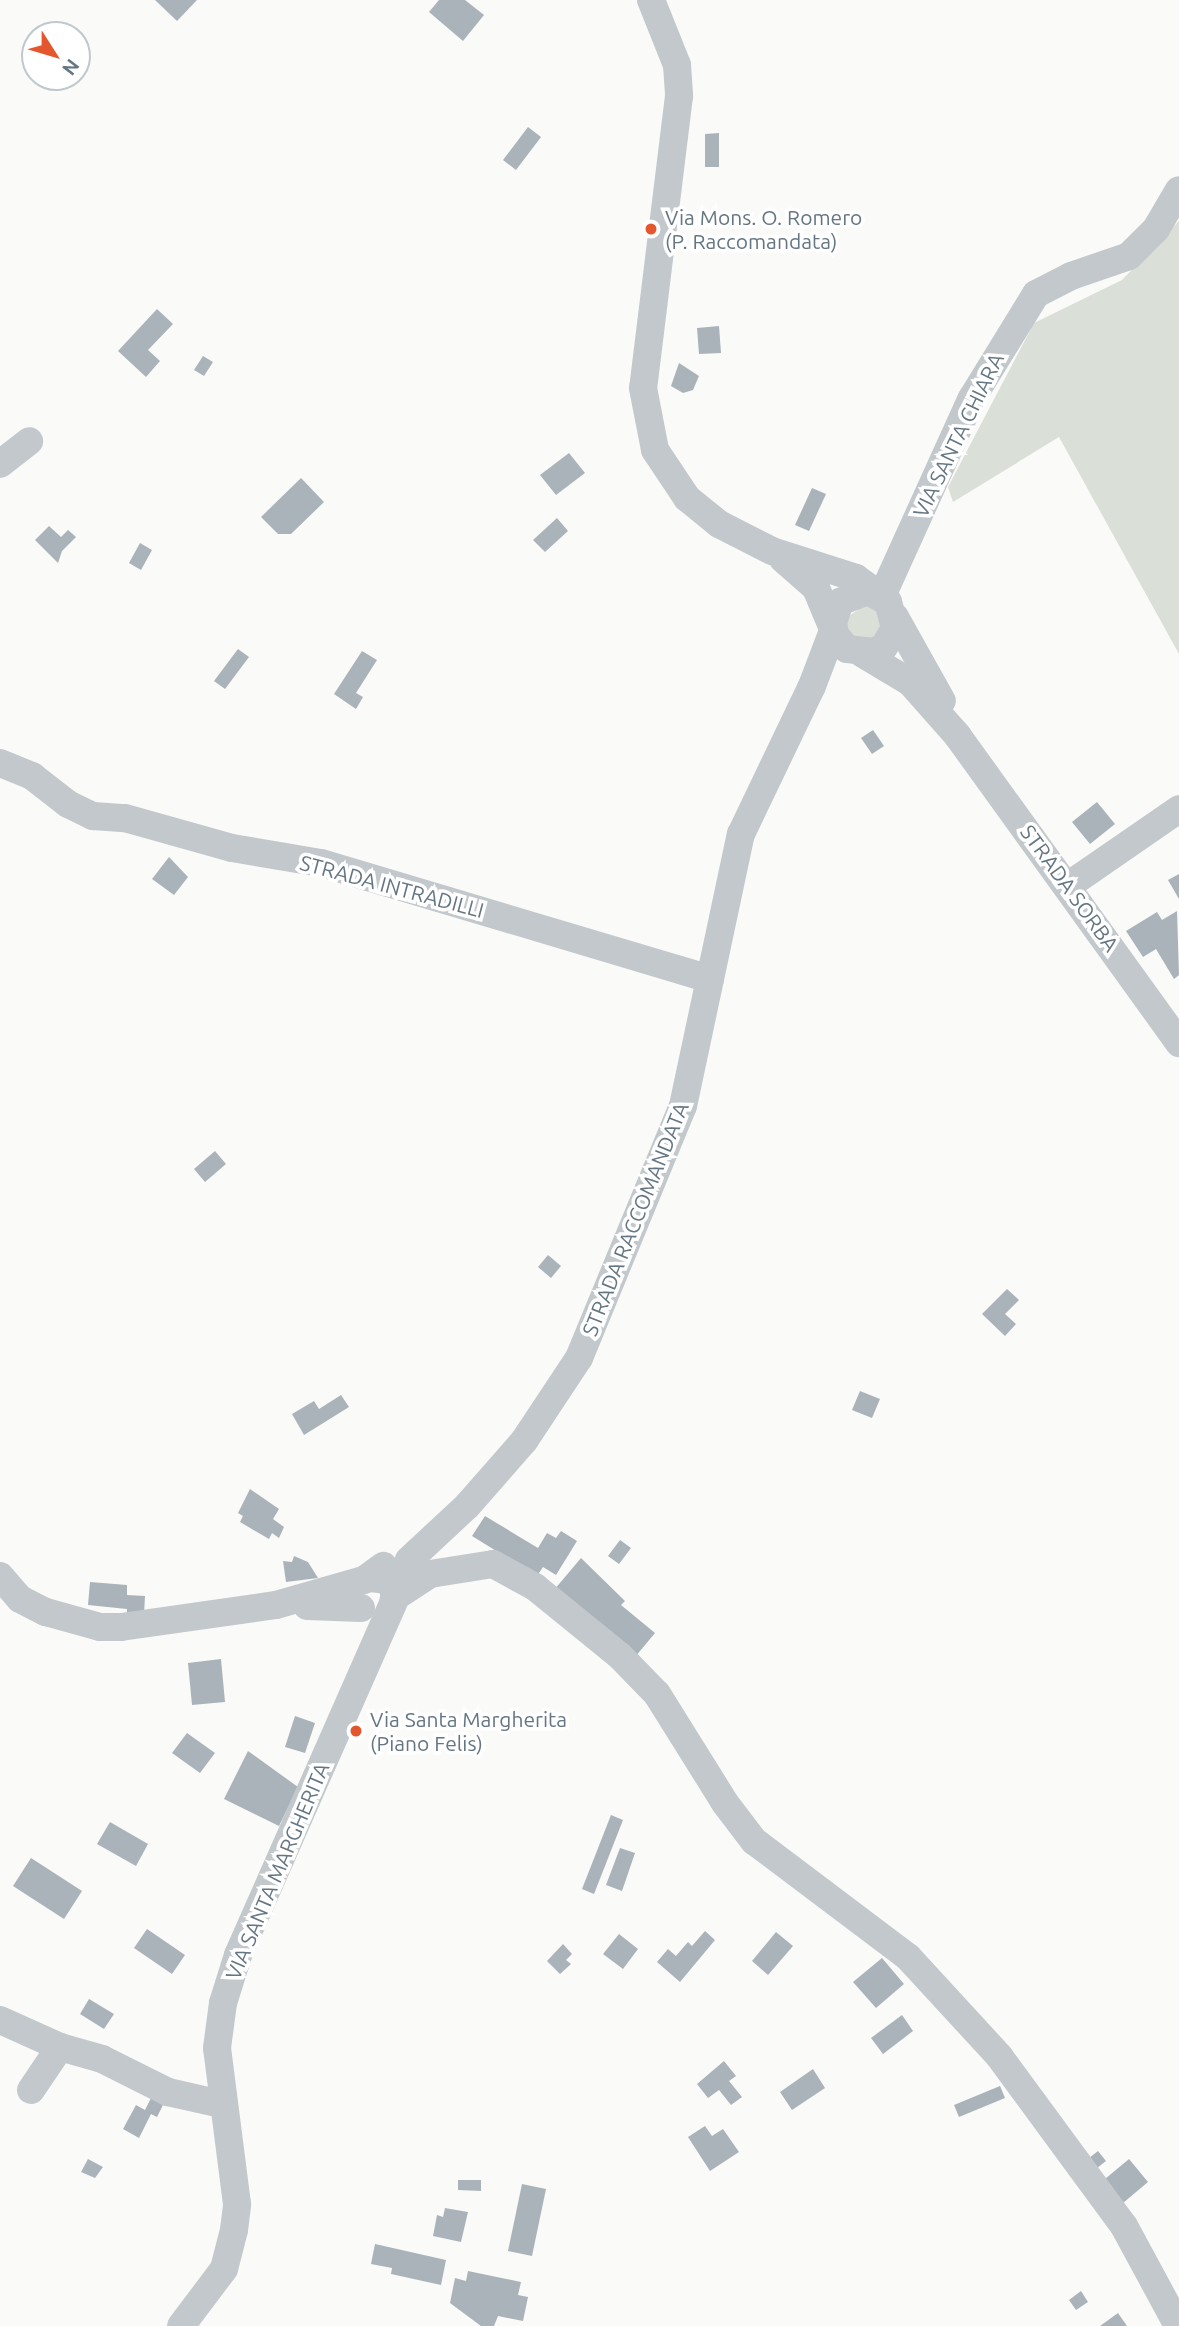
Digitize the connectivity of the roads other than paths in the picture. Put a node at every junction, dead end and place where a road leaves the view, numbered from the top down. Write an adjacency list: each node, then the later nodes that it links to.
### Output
1 (651, 0): 5 (street)
2 (1179, 190): 6 (street, VIA SANTA CHIARA)
3 (29, 441): 4 (street)
4 (0, 464)
5 (772, 551): 6 (street); 7 (street)
6 (885, 603): 7 (street); 8 (street); 10 (street)
7 (833, 625): 8 (street); 9 (street)
8 (859, 653): 9 (street); 10 (street)
9 (812, 686): 14 (street, STRADA RACCOMANDATA)
10 (957, 735): 13 (street, STRADA SORBA)
11 (0, 763): 14 (street, STRADA INTRADILLI)
12 (1179, 809): 13 (street)
13 (1069, 885): 15 (street, STRADA SORBA)
14 (710, 979): 16 (street, STRADA RACCOMANDATA)
15 (1179, 1043)
16 (452, 1520): 18 (street); 19 (street, VIA SANTA MARGHERITA)
17 (0, 1576): 20 (street)
18 (366, 1579): 19 (street); 20 (street); 21 (street)
19 (394, 1598): 21 (street); 22 (street, VIA SANTA MARGHERITA); 28 (street)
20 (276, 1605): 21 (street)
21 (362, 1609): 22 (street)
22 (368, 1659): 26 (street, VIA SANTA MARGHERITA)
23 (0, 2020): 24 (street)
24 (60, 2046): 25 (street); 26 (street)
25 (31, 2090)
26 (221, 2104): 27 (street, VIA SANTA MARGHERITA)
27 (181, 2326)
28 (1178, 2326)

